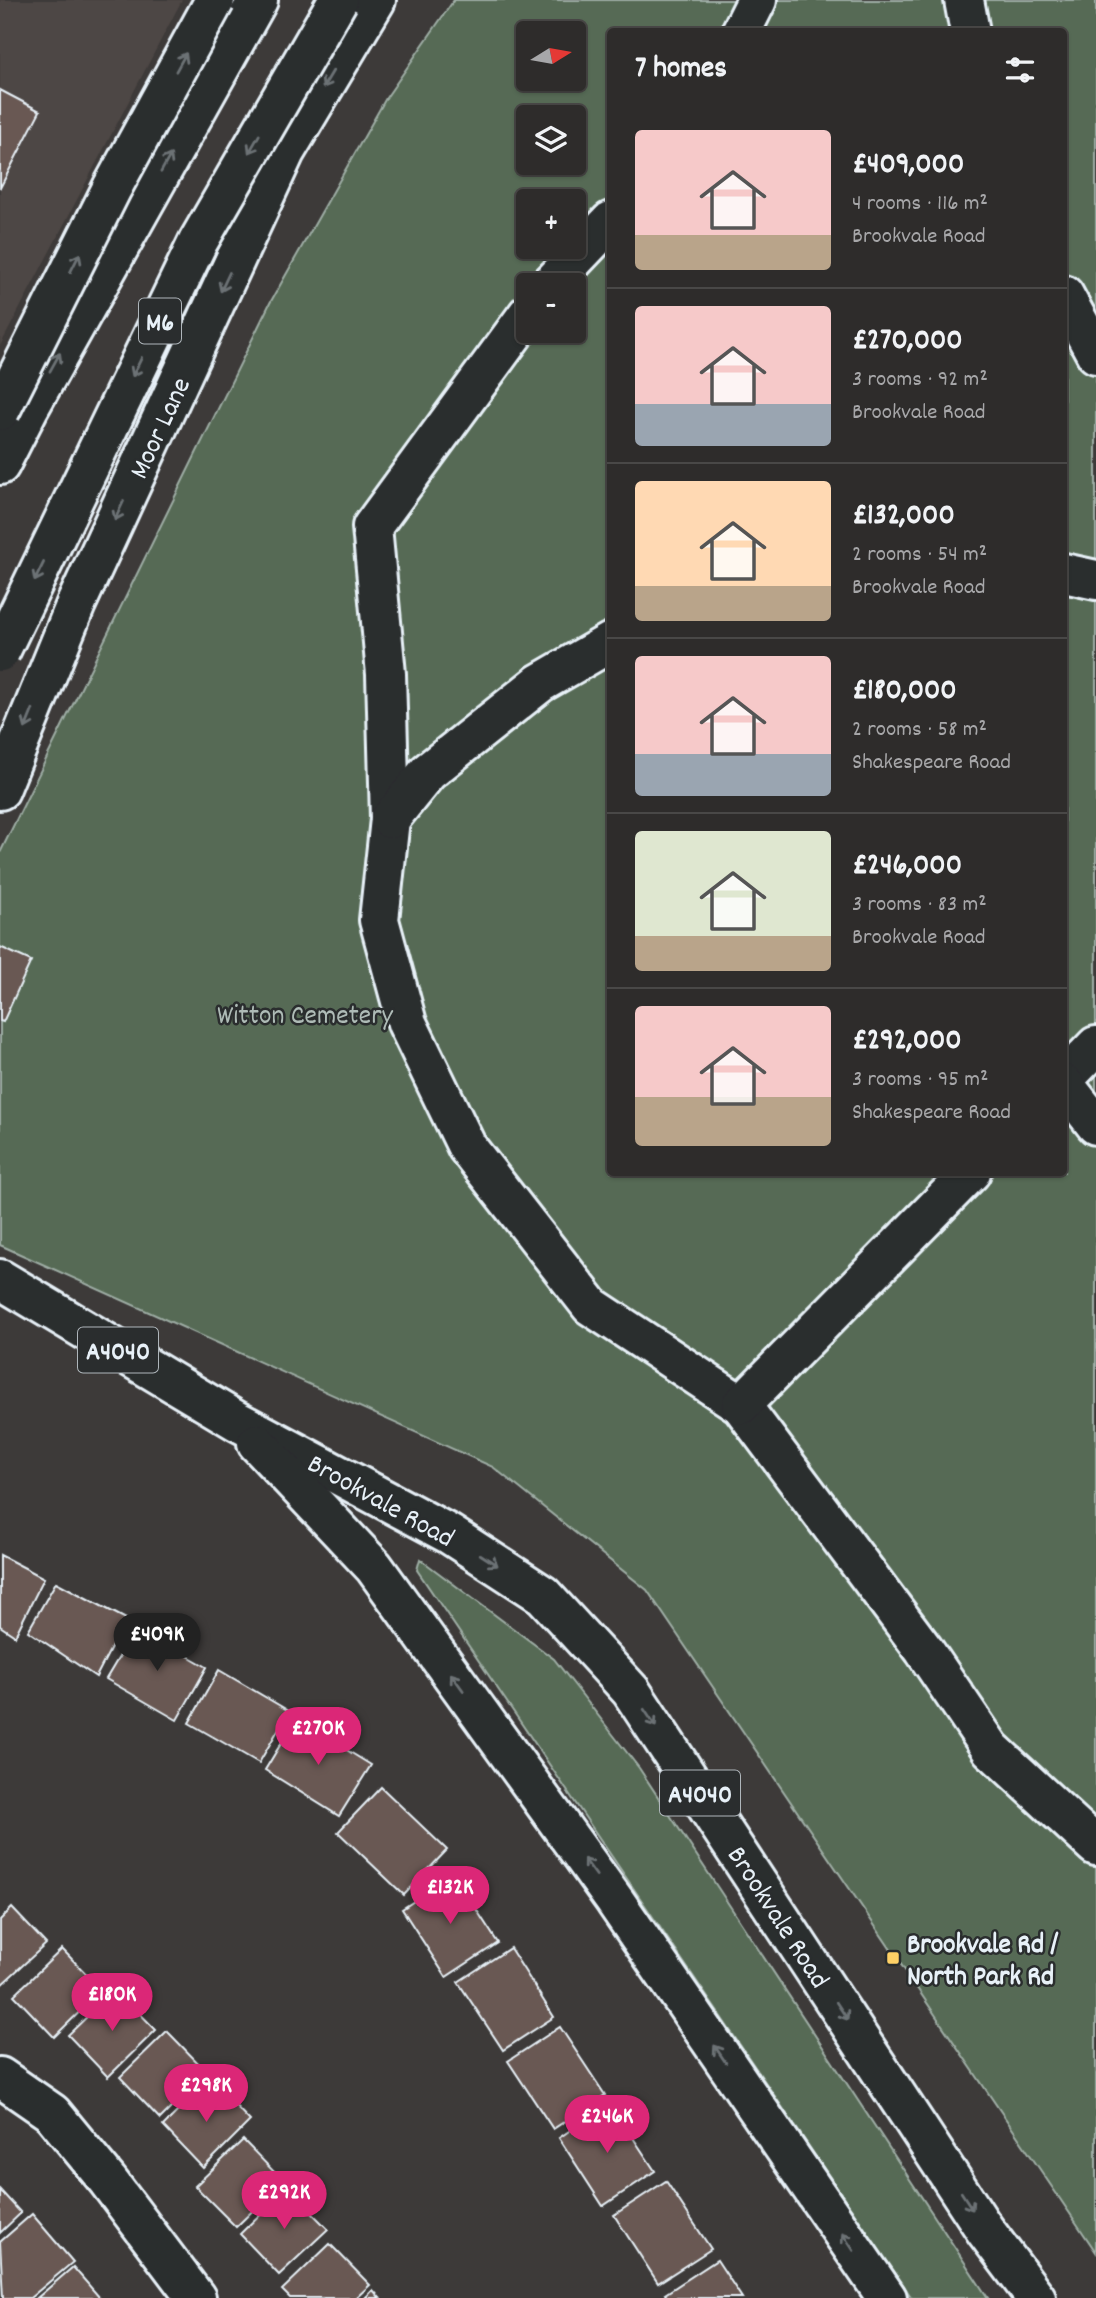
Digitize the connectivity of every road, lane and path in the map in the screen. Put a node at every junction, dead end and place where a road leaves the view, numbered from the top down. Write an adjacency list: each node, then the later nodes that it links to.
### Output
1 (215, 0): 14 (main road, one-way to 1, bridge)
2 (258, 0): 14 (main road, one-way to 2)
3 (316, 0): 6 (main road)
4 (757, 0): 7 (main road)
5 (964, 0): 8 (main road)
6 (357, 10): 19 (main road, M6, one-way to 19, bridge); 20 (main road, Moor Lane, one-way to 20)
7 (743, 28)
8 (969, 28)
9 (607, 225): 10 (main road)
10 (561, 273)
11 (1067, 301): 13 (main road)
12 (516, 330): 21 (main road)
13 (1096, 354)
14 (10, 404): 15 (main road)
15 (0, 466)
16 (1067, 574): 17 (main road)
17 (1096, 580)
18 (607, 644): 21 (main road)
19 (0, 652)
20 (0, 790)
21 (390, 819): 28 (main road)
22 (1096, 1046): 23 (main road)
23 (1067, 1078)
24 (1067, 1085): 25 (main road)
25 (1096, 1125)
26 (967, 1176): 28 (main road)
27 (0, 1279): 29 (main road, Brookvale Road / A4040)
28 (741, 1405): 30 (main road)
29 (237, 1421): 33 (main road, Brookvale Road / A4040, one-way to 29); 34 (main road, Brookvale Road / A4040, one-way to 34)
30 (1096, 1846)
31 (0, 2077): 32 (main road)
32 (196, 2298)
33 (887, 2298)
34 (1036, 2298)

